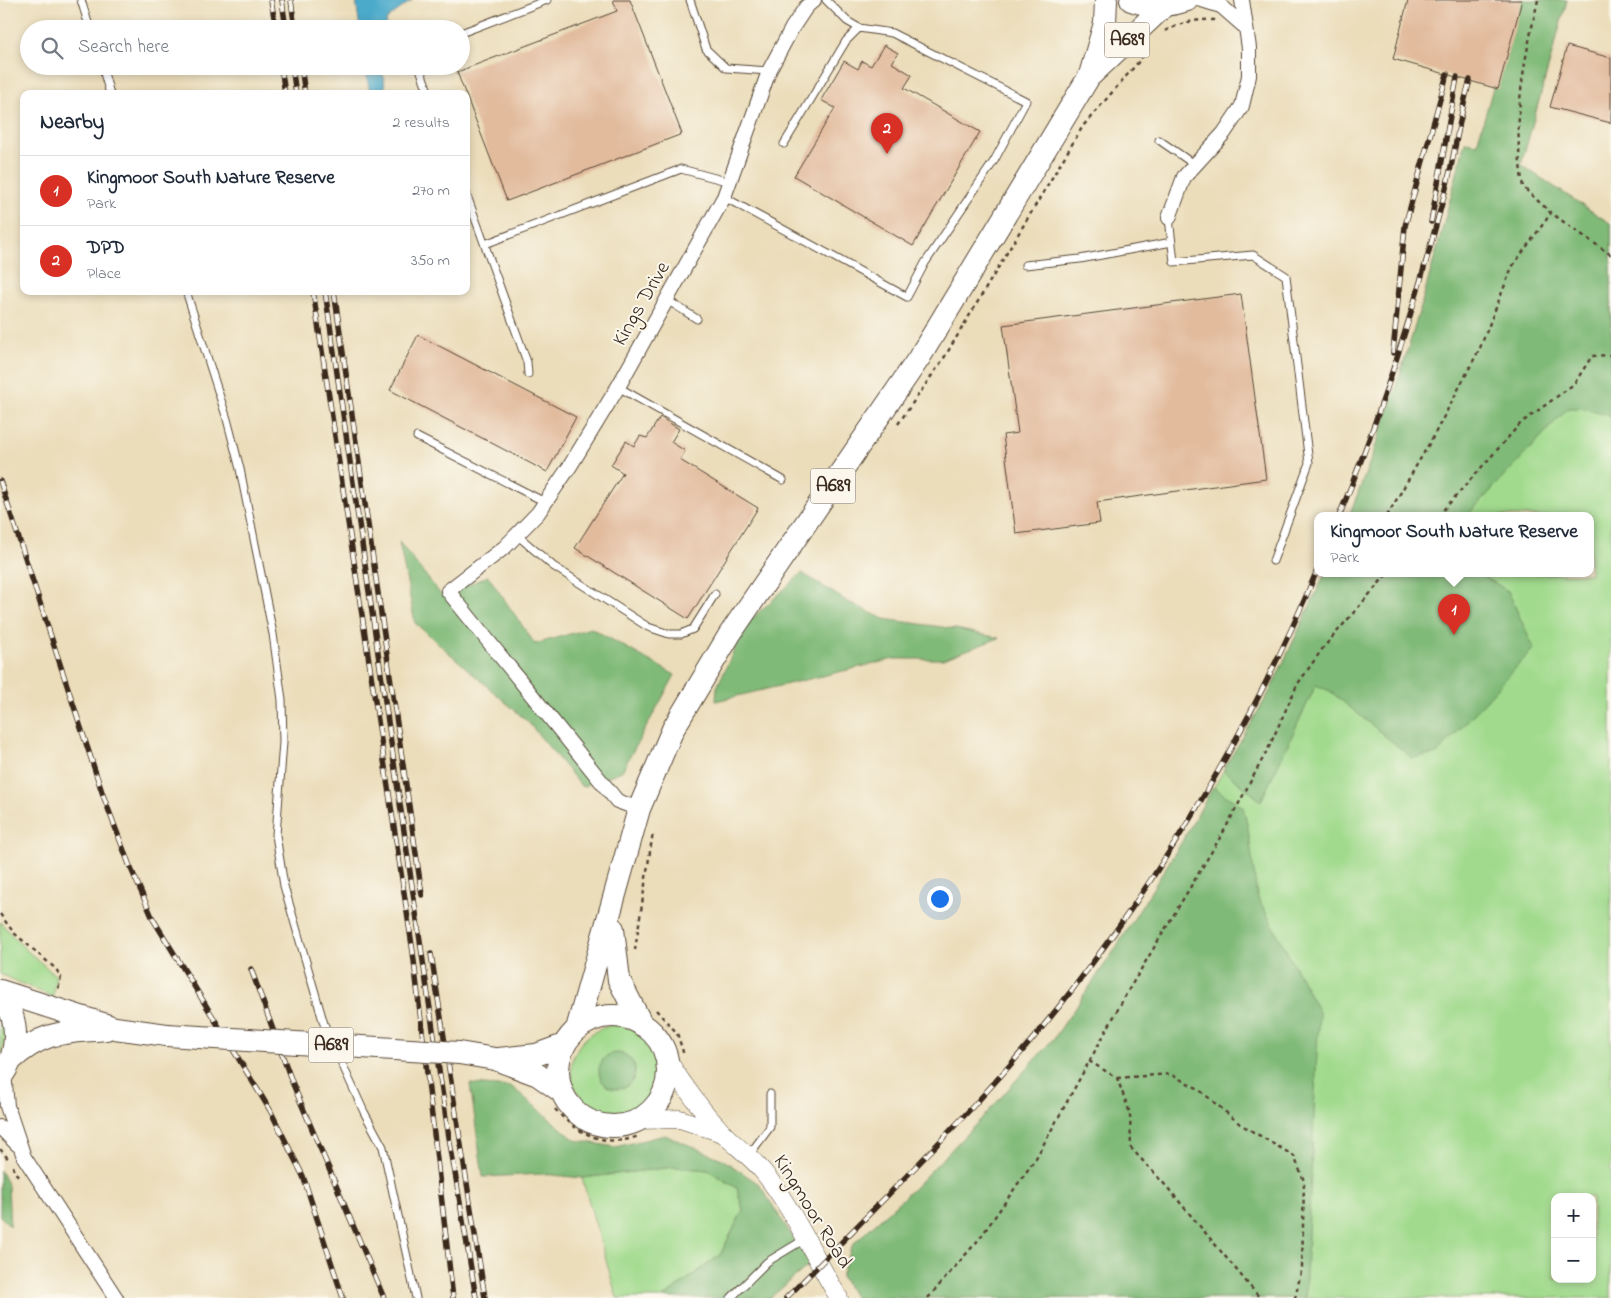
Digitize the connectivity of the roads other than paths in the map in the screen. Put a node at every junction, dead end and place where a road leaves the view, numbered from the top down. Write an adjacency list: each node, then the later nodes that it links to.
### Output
1 (80, 0): 12 (lane)
2 (547, 0): 15 (lane)
3 (690, 0): 16 (lane)
4 (814, 0): 16 (street, Kings Drive)
5 (826, 0): 14 (lane)
6 (1106, 0): 19 (highway, A689)
7 (1132, 0): 11 (highway, A689)
8 (1187, 0): 11 (highway, A689)
9 (1202, 0): 13 (street)
10 (1242, 0): 13 (street)
11 (1165, 5): 19 (highway, A689)
12 (87, 20)
13 (1244, 27): 24 (street)
14 (858, 28): 23 (lane); 26 (lane)
15 (470, 30)
16 (769, 71): 25 (street, Kings Drive)
17 (105, 75): 20 (lane)
18 (422, 75): 21 (lane)
19 (1090, 75): 43 (highway, A689)
20 (109, 90)
21 (427, 90)
22 (1159, 140): 24 (lane)
23 (784, 144)
24 (1194, 165): 28 (street)
25 (731, 182): 26 (street, Kings Drive); 30 (lane)
26 (724, 197): 33 (street, Kings Drive)
27 (470, 204): 30 (lane)
28 (1169, 218): 29 (lane)
29 (1172, 242): 31 (lane); 41 (lane)
30 (485, 244): 35 (lane)
31 (1025, 265)
32 (187, 295): 62 (lane)
33 (667, 300): 34 (lane); 36 (street, Kings Drive)
34 (697, 319)
35 (528, 374)
36 (618, 386): 38 (lane); 39 (street, Kings Drive)
37 (417, 437): 39 (lane)
38 (783, 480)
39 (545, 502): 40 (street, Kings Drive)
40 (517, 535): 42 (lane); 43 (street, Kings Drive)
41 (1273, 561)
42 (715, 594)
43 (639, 809): 44 (highway, A689)
44 (612, 913): 47 (highway, A689); 49 (highway, A689)
45 (0, 991): 48 (highway, A689)
46 (0, 995): 52 (highway)
47 (647, 1015): 49 (highway, A689); 51 (highway, A689)
48 (115, 1028): 50 (highway, A689, bridge); 52 (highway, A689)
49 (571, 1037): 50 (highway, A689); 54 (highway, A689)
50 (495, 1059): 54 (highway, A689)
51 (676, 1059): 56 (highway, A689); 57 (street, Kingmoor Road)
52 (5, 1070): 58 (street)
53 (770, 1094): 59 (lane)
54 (557, 1099): 56 (highway, A689)
55 (0, 1127): 58 (street)
56 (638, 1128): 57 (street, Kingmoor Road)
57 (722, 1133): 59 (street, Kingmoor Road)
58 (19, 1146): 61 (street)
59 (749, 1155): 60 (street, Kingmoor Road)
60 (805, 1239): 63 (lane); 64 (street, Kingmoor Road)
61 (116, 1298)
62 (416, 1298)
63 (731, 1298)
64 (839, 1298)

